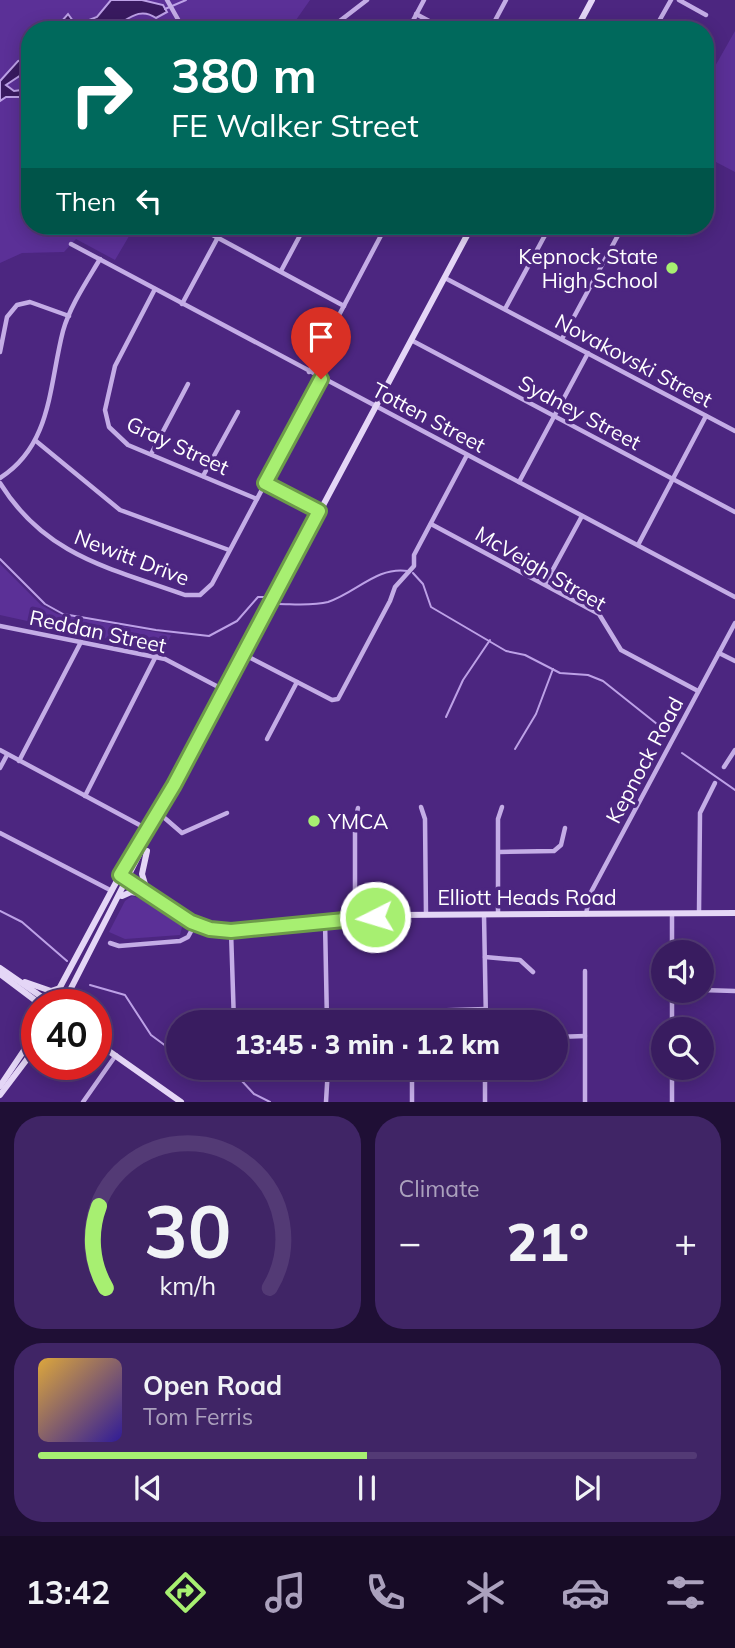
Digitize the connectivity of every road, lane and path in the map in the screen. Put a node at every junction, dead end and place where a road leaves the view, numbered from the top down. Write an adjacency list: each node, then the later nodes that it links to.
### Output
1 (367, 0): 11 (street)
2 (424, 0): 8 (street)
3 (506, 0): 14 (street)
4 (592, 0): 15 (main road)
5 (671, 0): 16 (street)
6 (679, 0): 9 (street)
7 (168, 2): 10 (street)
8 (416, 14): 12 (street); 13 (street)
9 (706, 15)
10 (179, 21)
11 (340, 21)
12 (412, 21)
13 (429, 21)
14 (495, 21)
15 (581, 21)
16 (659, 21)
17 (214, 235): 23 (street)
18 (299, 235): 26 (street)
19 (381, 235): 30 (street)
20 (467, 235): 27 (main road)
21 (545, 235): 31 (street)
22 (618, 235): 34 (street)
23 (218, 237): 26 (street); 29 (street)
24 (71, 244): 25 (street, Totten Street)
25 (100, 259): 28 (street, Totten Street); 32 (street)
26 (281, 271): 30 (street)
27 (444, 277): 31 (street, Novakovski Street); 35 (main road)
28 (155, 289): 29 (street, Totten Street); 47 (street, Gray Street)
29 (182, 304): 38 (street, Totten Street)
30 (344, 306): 38 (street)
31 (505, 309): 34 (street, Novakovski Street)
32 (69, 316): 33 (street); 46 (street)
33 (2, 329): 36 (street)
34 (562, 339): 37 (street, Novakovski Street)
35 (411, 340): 41 (main road); 43 (street, Sydney Street)
36 (0, 352)
37 (588, 353): 43 (street); 44 (street, Novakovski Street)
38 (309, 372): 39 (street, Totten Street)
39 (321, 379): 41 (street, Totten Street); 53 (street, Newitt Drive)
40 (188, 384): 47 (street)
41 (375, 407): 48 (street, Totten Street); 55 (main road)
42 (238, 412): 49 (street)
43 (554, 416): 50 (street, Sydney Street); 52 (street)
44 (706, 416): 45 (street, Novakovski Street); 50 (street)
45 (735, 431)
46 (36, 442): 51 (street); 60 (street)
47 (151, 454): 49 (street, Gray Street)
48 (467, 455): 52 (street, Totten Street); 58 (street)
49 (203, 476): 54 (street, Gray Street)
50 (672, 479): 56 (street, Sydney Street); 59 (street)
51 (0, 481): 60 (street, Newitt Drive)
52 (519, 482): 57 (street, Totten Street)
53 (265, 483): 54 (street, Newitt Drive); 55 (street)
54 (257, 499): 60 (street, Newitt Drive)
55 (319, 511): 67 (main road)
56 (735, 512)
57 (582, 516): 59 (street, Totten Street); 61 (street)
58 (430, 524): 61 (street, McVeigh Street); 70 (street)
59 (638, 545): 62 (street, Totten Street)
60 (229, 550)
61 (545, 584): 72 (street, McVeigh Street)
62 (735, 597)
63 (735, 623): 66 (street, Kepnock Road)
64 (0, 626): 65 (street, Reddan Street)
65 (81, 642): 68 (street, Reddan Street); 77 (street)
66 (719, 653): 69 (street); 72 (street, Kepnock Road)
67 (243, 654): 70 (street); 71 (main road)
68 (156, 656): 71 (street, Reddan Street); 81 (street)
69 (735, 661)
70 (297, 682): 73 (street)
71 (224, 690): 85 (main road)
72 (698, 691): 102 (street, Kepnock Road)
73 (267, 738)
74 (735, 749): 78 (street)
75 (0, 750): 76 (street)
76 (7, 755): 77 (street); 79 (street)
77 (19, 761): 81 (street)
78 (724, 767)
79 (0, 768)
80 (716, 783): 100 (street)
81 (85, 796): 89 (street)
82 (421, 807): 103 (street)
83 (502, 807): 91 (street)
84 (358, 808): 106 (street)
85 (159, 813): 86 (street); 87 (main road); 89 (main road)
86 (227, 813)
87 (156, 826): 93 (main road); 94 (main road)
88 (565, 828): 91 (street)
89 (147, 829): 92 (main road)
90 (0, 833): 95 (street)
91 (499, 852): 105 (street)
92 (121, 875): 93 (main road, Elliott Heads Road); 95 (main road)
93 (130, 879): 94 (main road, Elliott Heads Road); 96 (main road); 97 (main road, Elliott Heads Road)
94 (146, 885): 98 (main road, Elliott Heads Road)
95 (112, 891): 118 (main road)
96 (120, 897): 97 (main road); 120 (main road)
97 (156, 898): 98 (main road, Elliott Heads Road)
98 (176, 912): 108 (main road, Elliott Heads Road)
99 (672, 913): 100 (main road, Elliott Heads Road); 102 (main road, Elliott Heads Road); 110 (street)
100 (699, 913): 101 (main road, Elliott Heads Road)
101 (735, 913)
102 (586, 914): 105 (main road, Elliott Heads Road)
103 (426, 915): 104 (main road, Elliott Heads Road); 106 (main road, Elliott Heads Road)
104 (484, 915): 105 (main road, Elliott Heads Road); 112 (street)
105 (498, 915)
106 (355, 919): 107 (main road, Elliott Heads Road)
107 (325, 921): 109 (main road, Elliott Heads Road); 126 (street)
108 (195, 924): 109 (main road, Elliott Heads Road); 111 (street)
109 (231, 931): 125 (street)
110 (672, 940)
111 (110, 943)
112 (485, 957): 115 (street); 124 (street)
113 (0, 968): 117 (main road)
114 (585, 971): 128 (street)
115 (533, 972)
116 (0, 974): 121 (main road)
117 (10, 976): 118 (main road); 119 (main road)
118 (60, 988)
119 (30, 989)
120 (71, 989)
121 (21, 990)
122 (714, 990): 123 (street)
123 (735, 991)
124 (486, 1009): 127 (street)
125 (234, 1010)
126 (327, 1010)
127 (454, 1010)
128 (585, 1036): 129 (street); 145 (street)
129 (568, 1037)
130 (112, 1052): 131 (main road)
131 (116, 1055): 140 (main road); 141 (street)
132 (21, 1056): 138 (main road)
133 (21, 1064): 138 (main road)
134 (328, 1080): 142 (street)
135 (412, 1080): 143 (street)
136 (485, 1080): 144 (street)
137 (672, 1080): 146 (street)
138 (2, 1085): 139 (main road)
139 (0, 1095)
140 (177, 1101)
141 (83, 1102)
142 (327, 1102)
143 (412, 1102)
144 (485, 1102)
145 (585, 1102)
146 (672, 1102)

